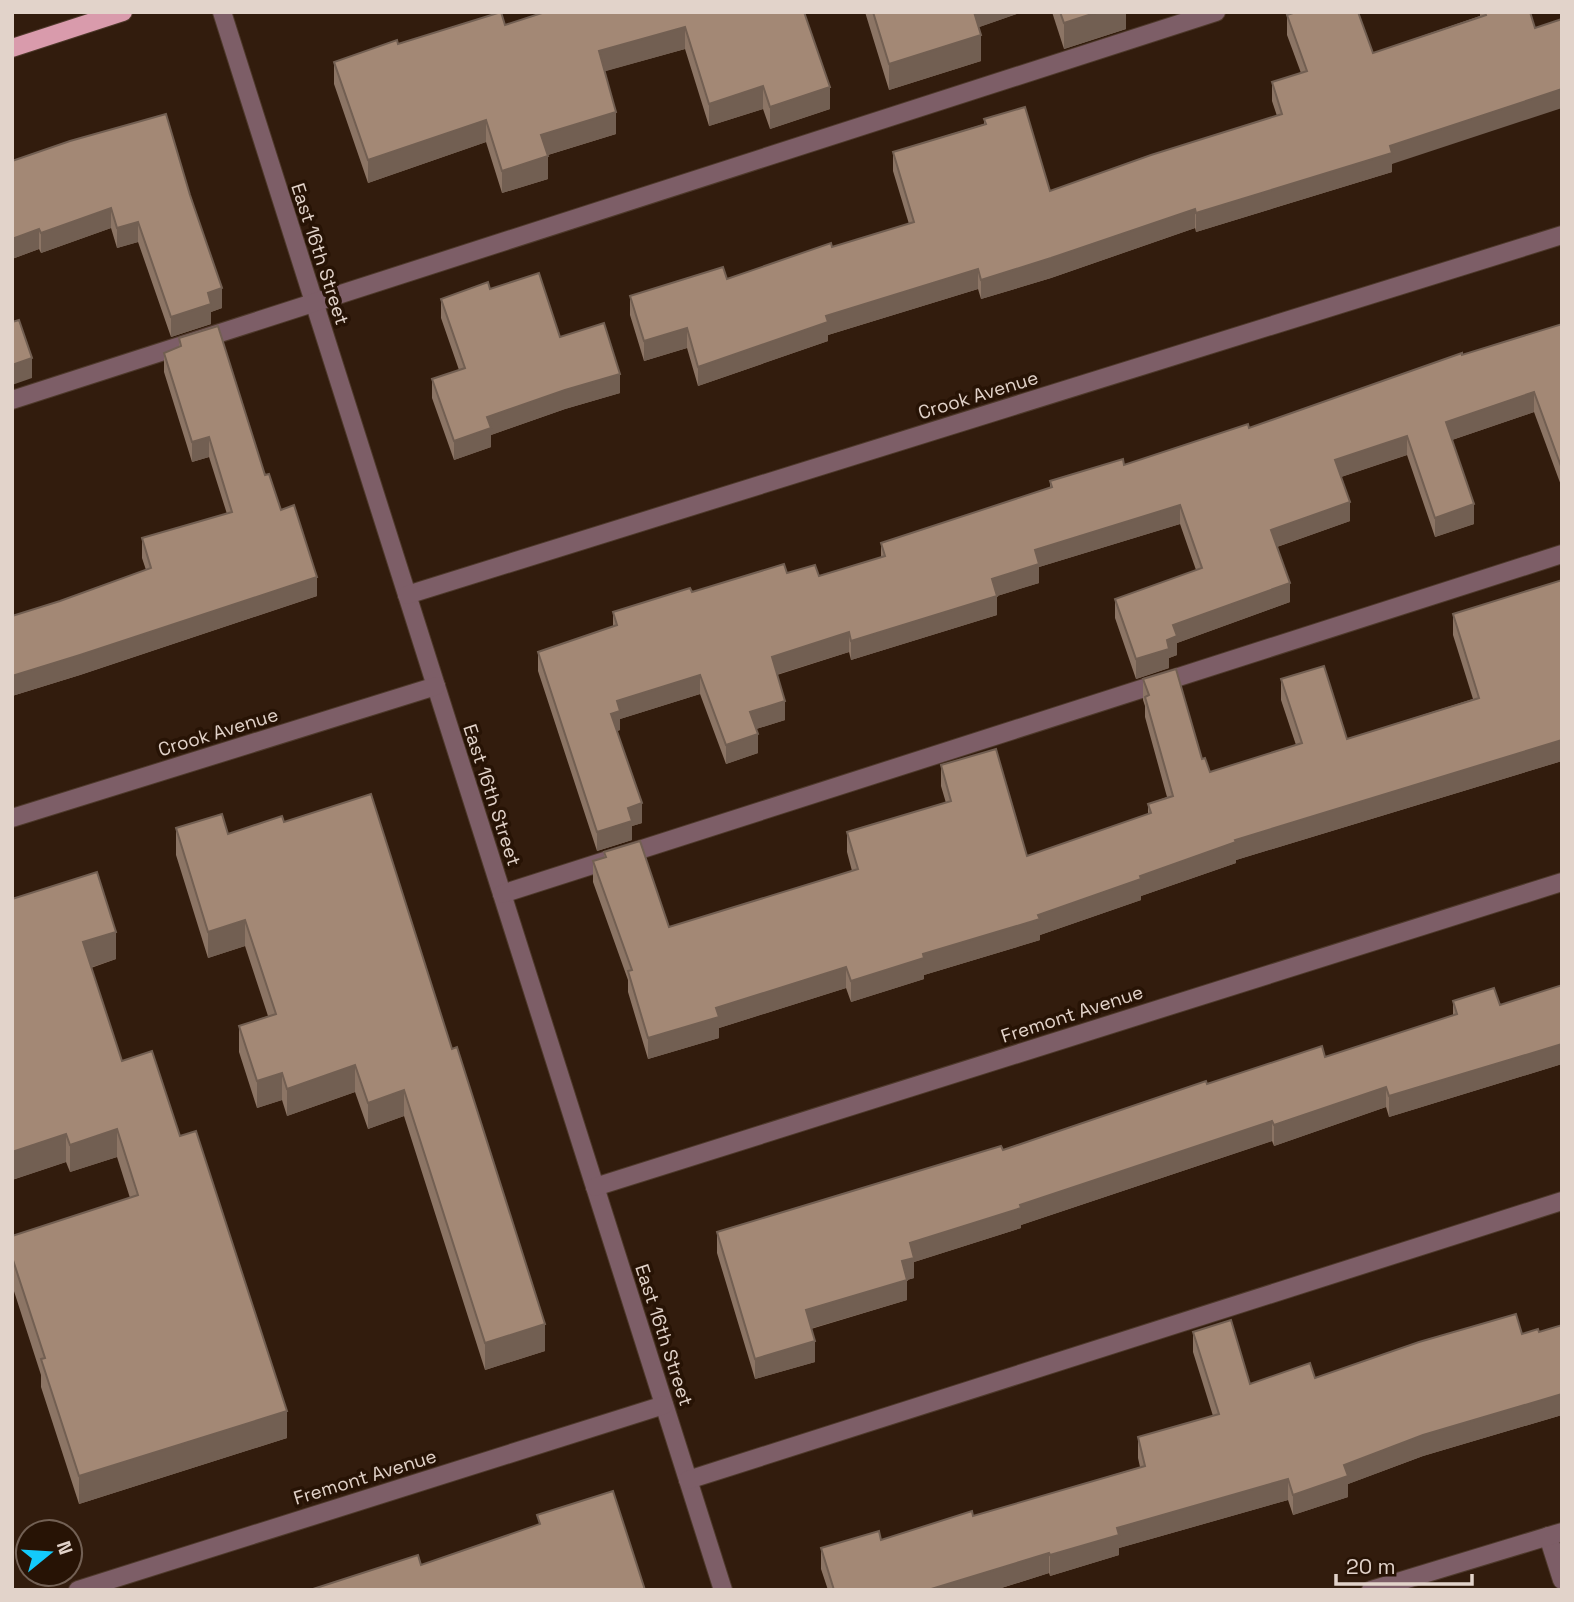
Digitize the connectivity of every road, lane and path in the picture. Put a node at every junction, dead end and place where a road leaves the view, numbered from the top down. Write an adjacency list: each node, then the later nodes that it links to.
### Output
1 (123, 12): 4 (main road)
2 (222, 12): 6 (street, East 16th Street)
3 (1216, 12): 6 (street)
4 (12, 48)
5 (1562, 234): 9 (street, Crook Avenue)
6 (314, 303): 7 (street); 9 (street, East 16th Street)
7 (12, 400)
8 (1562, 554): 13 (street)
9 (407, 595): 10 (street, East 16th Street)
10 (436, 686): 11 (street, Crook Avenue); 13 (street, East 16th Street)
11 (12, 818)
12 (1562, 882): 14 (street, Fremont Avenue)
13 (502, 894): 14 (street, East 16th Street)
14 (595, 1187): 16 (street, East 16th Street)
15 (1562, 1201): 17 (street)
16 (664, 1405): 17 (street, East 16th Street); 20 (street, Fremont Avenue)
17 (688, 1480): 21 (street, East 16th Street)
18 (1555, 1534): 19 (street); 22 (street)
19 (1562, 1580)
20 (78, 1590)
21 (723, 1590)
22 (1371, 1590)

